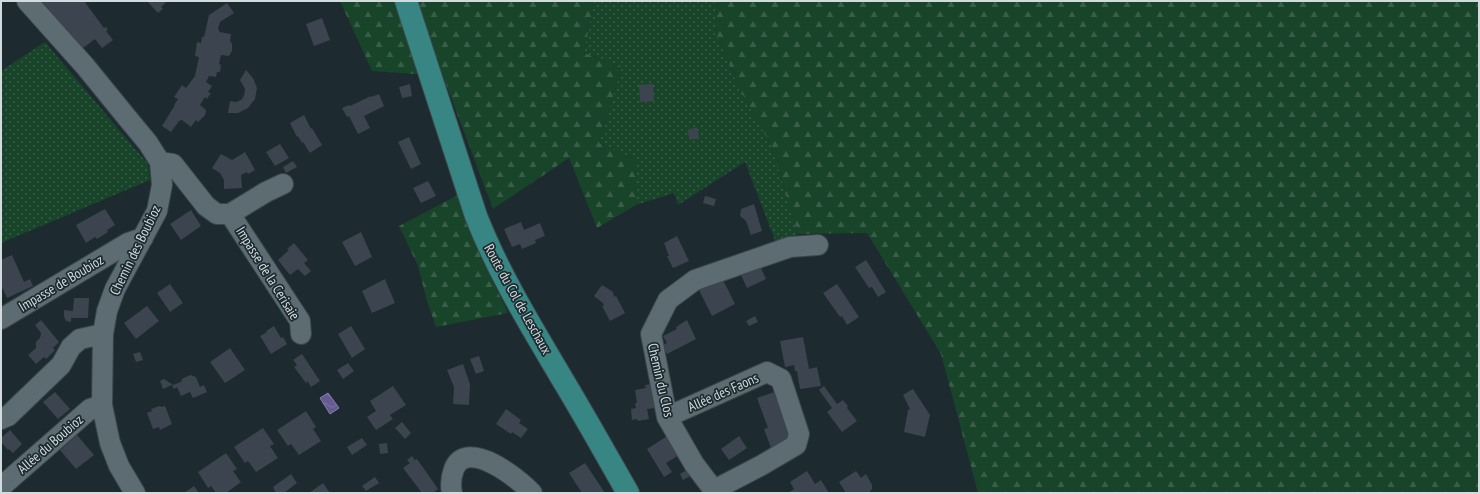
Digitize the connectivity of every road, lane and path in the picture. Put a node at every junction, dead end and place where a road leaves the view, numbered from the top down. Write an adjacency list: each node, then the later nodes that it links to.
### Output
1 (26, 1): 3 (street, Chemin des Boubioz)
2 (406, 1): 19 (main road, Route du Col de Leschaux)
3 (160, 162): 5 (street, Impasse de la Cerisaie); 6 (street, Chemin des Boubioz)
4 (283, 184): 5 (street, Impasse de la Cerisaie)
5 (230, 214): 10 (street, Impasse de la Cerisaie)
6 (143, 238): 8 (street, Impasse de Boubioz); 9 (street, Chemin des Boubioz)
7 (818, 245): 12 (street, Chemin du Clos)
8 (1, 319)
9 (102, 334): 11 (street, Chemin des Boubioz); 13 (street)
10 (301, 334)
11 (102, 405): 14 (street, Allée du Boubioz); 16 (street, Chemin des Boubioz)
12 (667, 417): 15 (street, Chemin du Clos); 15 (street, Allée des Faons)
13 (1, 419)
14 (1, 487)
15 (715, 491)
16 (135, 493)
17 (452, 493): 18 (street)
18 (532, 493)
19 (628, 493)

